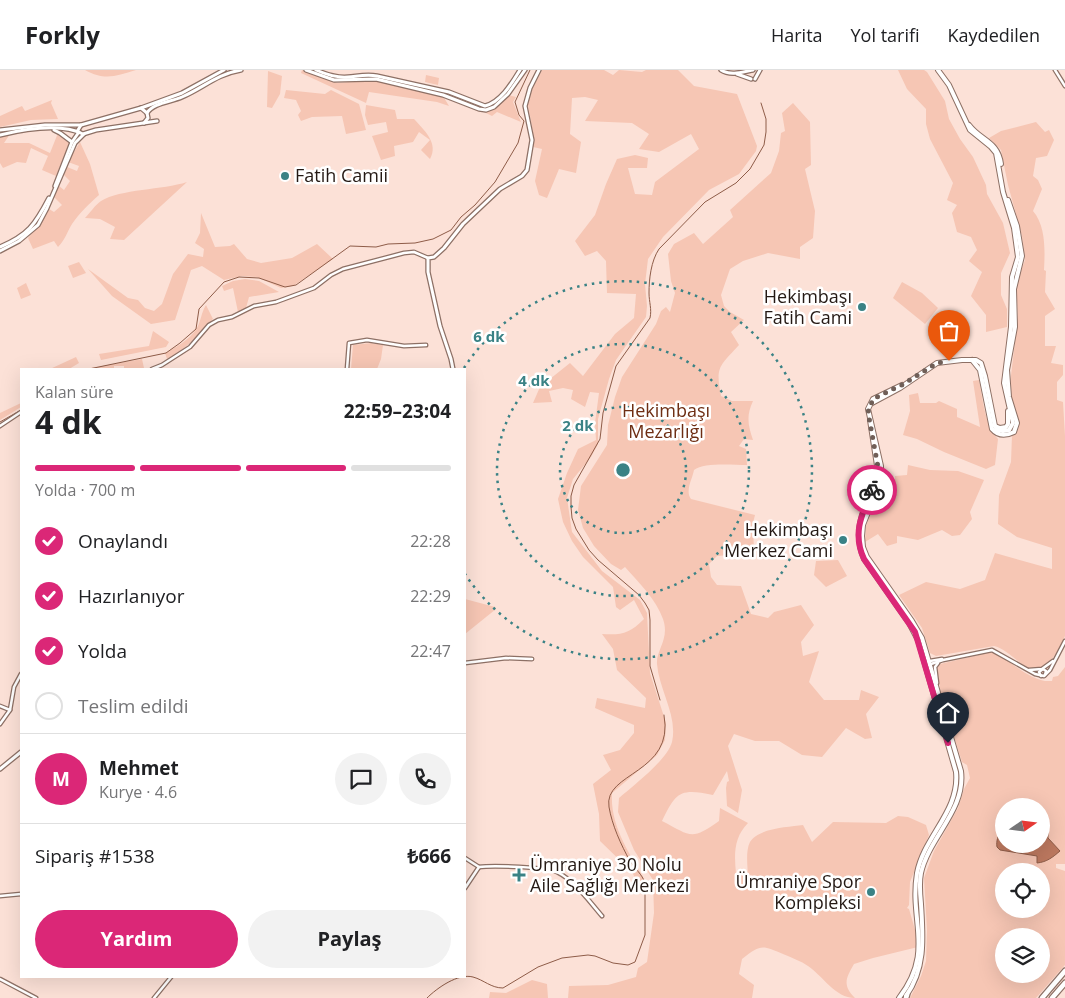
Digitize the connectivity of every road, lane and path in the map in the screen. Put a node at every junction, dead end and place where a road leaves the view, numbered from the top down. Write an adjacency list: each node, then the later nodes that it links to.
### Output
1 (224, 70): 16 (main road)
2 (241, 70): 17 (main road)
3 (306, 70): 6 (main road)
4 (316, 70): 5 (main road)
5 (520, 70)
6 (525, 70)
7 (539, 70): 27 (main road)
8 (721, 70): 14 (main road)
9 (752, 70): 13 (main road)
10 (760, 70): 14 (main road)
11 (939, 70): 29 (main road); 29 (main road)
12 (1055, 70): 15 (street)
13 (746, 71): 14 (main road)
14 (734, 73)
15 (1065, 86)
16 (141, 108): 17 (main road); 19 (main road)
17 (148, 115): 18 (main road); 18 (main road)
18 (143, 123): 23 (main road)
19 (82, 125): 21 (main road); 22 (main road); 23 (main road)
20 (51, 129): 22 (main road); 24 (main road); 25 (main road)
21 (0, 130)
22 (79, 131): 23 (main road); 25 (main road)
23 (85, 133): 26 (main road)
24 (0, 135)
25 (72, 142): 26 (main road)
26 (0, 249)
27 (428, 258): 30 (street); 32 (main road)
28 (426, 345): 31 (street)
29 (972, 360): 35 (main road)
30 (154, 368)
31 (348, 368)
32 (453, 368)
33 (20, 413): 34 (street)
34 (0, 426)
35 (897, 602): 37 (main road); 42 (main road)
36 (1065, 641): 38 (street)
37 (926, 653): 40 (street); 42 (main road)
38 (1057, 656): 43 (street); 46 (street)
39 (532, 659): 41 (street)
40 (939, 660): 42 (street); 44 (street); 47 (street)
41 (466, 663)
42 (927, 663): 47 (main road); 50 (main road)
43 (1042, 669): 44 (street); 46 (street); 46 (street)
44 (1027, 670): 46 (street)
45 (20, 676): 49 (street)
46 (1044, 676)
47 (936, 690): 50 (main road)
48 (0, 706): 49 (street)
49 (10, 710): 51 (street)
50 (941, 714): 60 (main road)
51 (0, 724)
52 (20, 753): 53 (main road)
53 (0, 768)
54 (466, 859): 55 (street)
55 (479, 867): 56 (street); 59 (street)
56 (466, 886)
57 (20, 894): 58 (street)
58 (0, 896)
59 (602, 916)
60 (920, 960): 65 (main road); 68 (main road)
61 (1065, 971): 69 (highway)
62 (170, 978): 67 (street)
63 (0, 979): 66 (street)
64 (1065, 983): 70 (highway)
65 (906, 997)
66 (36, 998)
67 (154, 998)
68 (899, 998)
69 (1042, 998)
70 (1052, 998)

